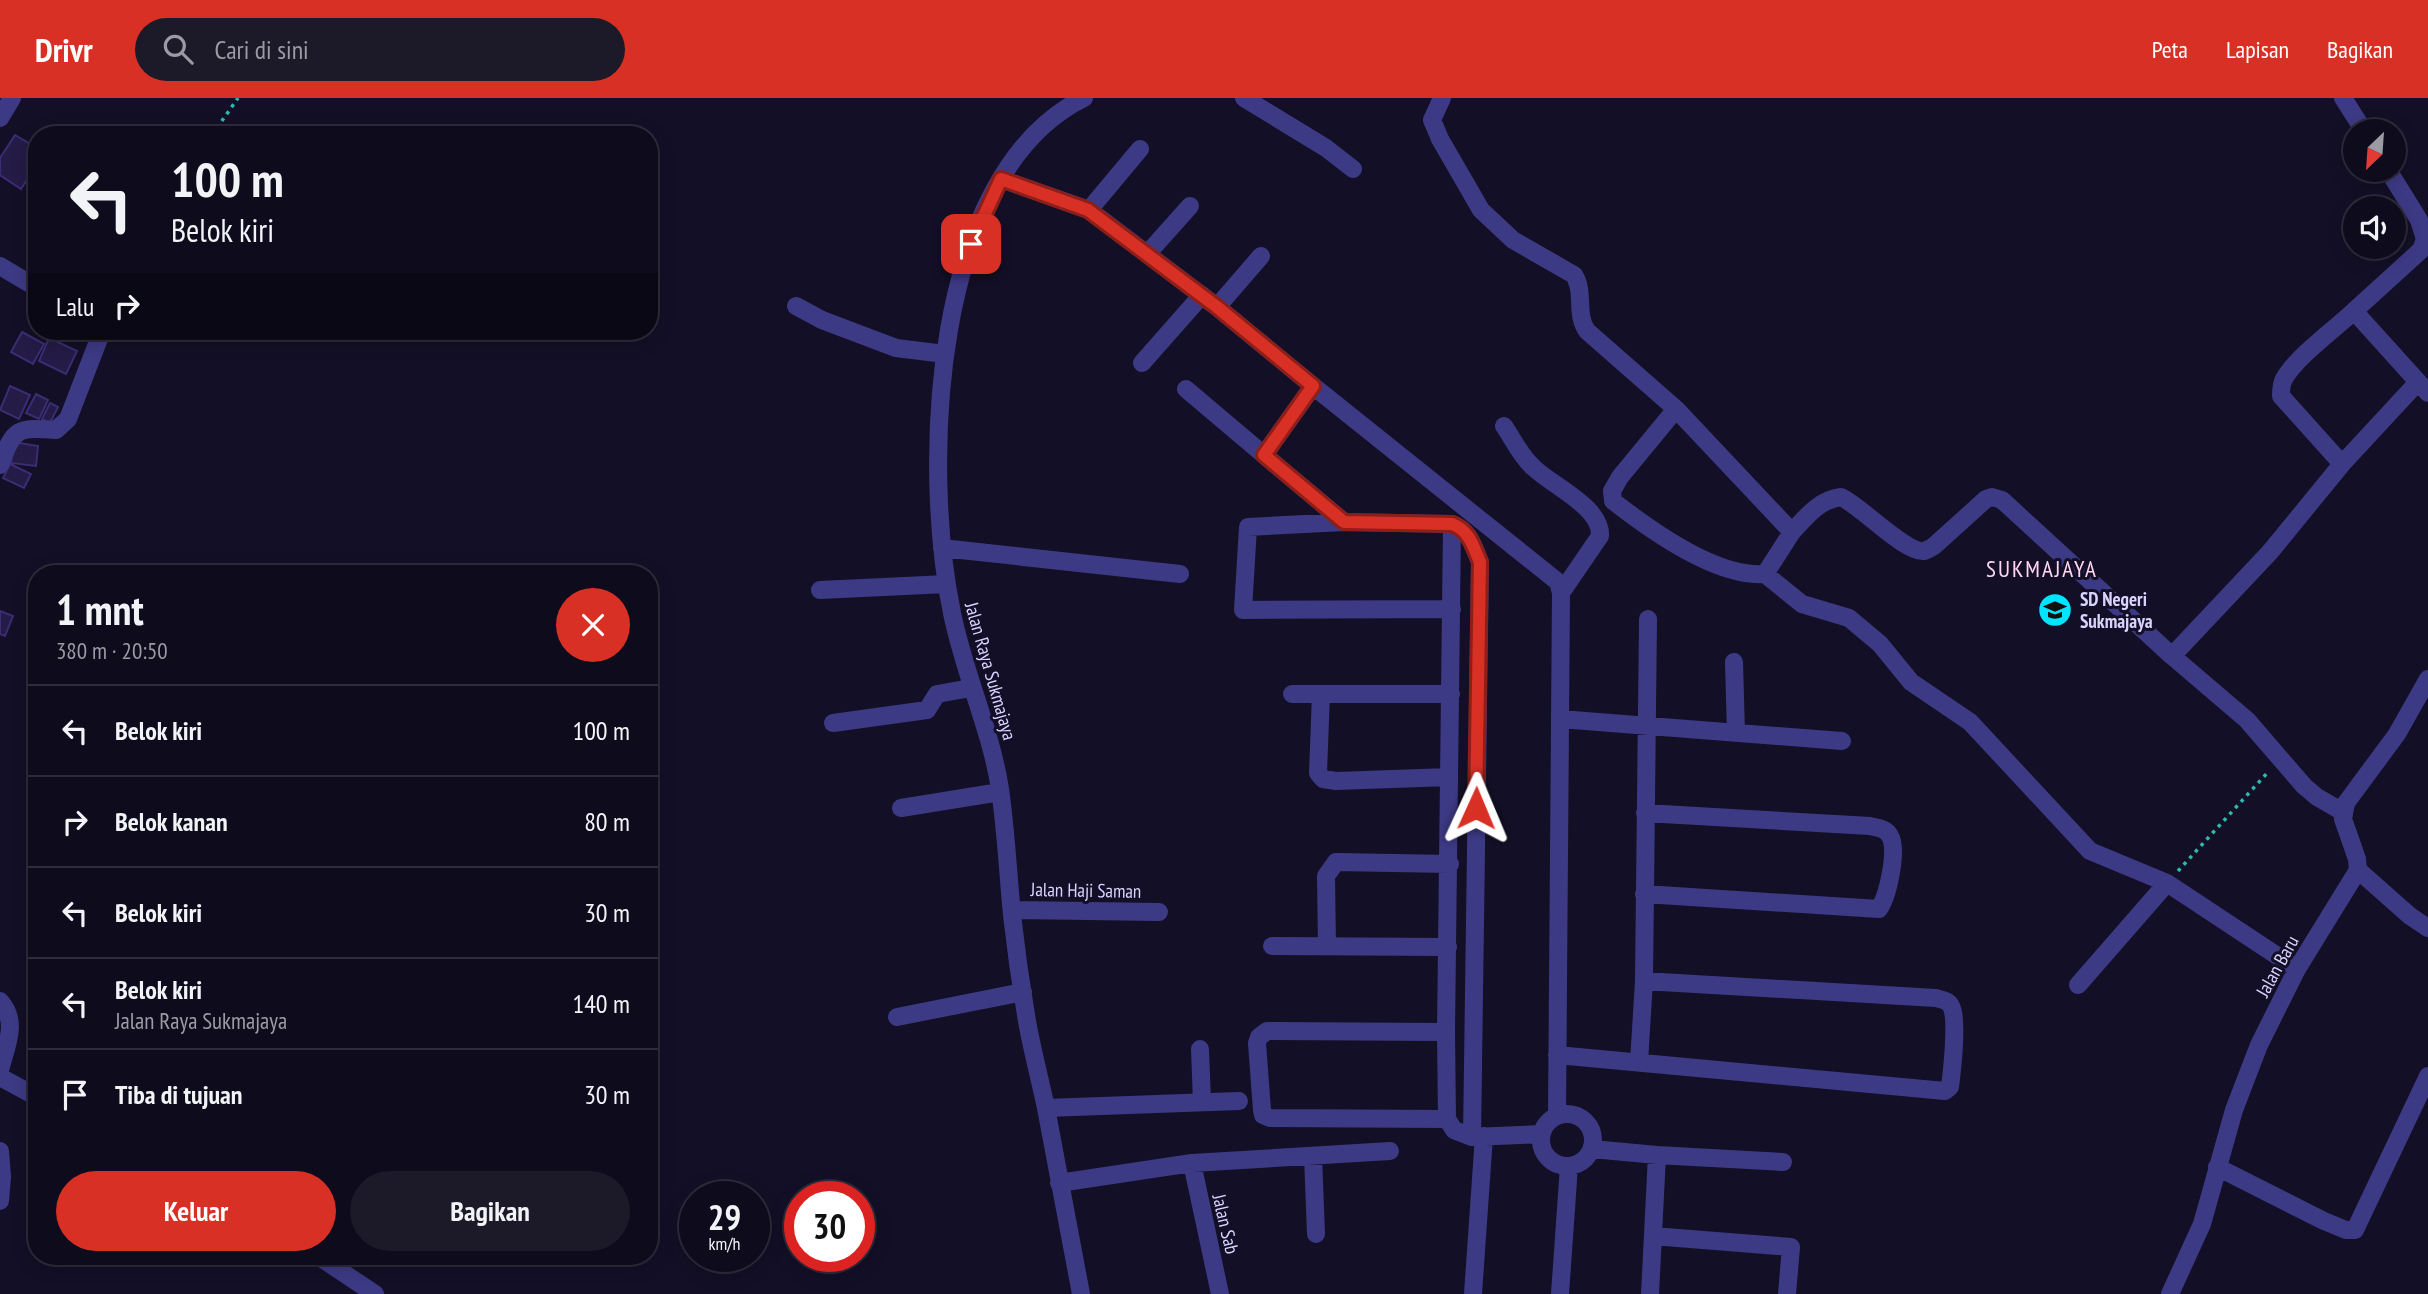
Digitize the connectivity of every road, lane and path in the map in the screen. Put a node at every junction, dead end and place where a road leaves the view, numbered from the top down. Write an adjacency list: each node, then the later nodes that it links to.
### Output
1 (12, 98): 7 (street)
2 (239, 98): 9 (path)
3 (1084, 98): 12 (street, Jalan Raya Sukmajaya)
4 (1244, 98): 11 (street)
5 (1442, 98): 30 (street)
6 (2343, 98): 8 (street)
7 (0, 118)
8 (2356, 119)
9 (219, 126)
10 (1140, 149): 15 (street)
11 (1353, 169)
12 (1001, 179): 15 (street); 25 (street, Jalan Raya Sukmajaya)
13 (2395, 182): 23 (street)
14 (1190, 205): 16 (street)
15 (1088, 210): 16 (street)
16 (1148, 253): 20 (street)
17 (1261, 256): 22 (street)
18 (0, 266): 19 (street)
19 (28, 283)
20 (1202, 295): 22 (street); 26 (street)
21 (796, 306): 25 (street)
22 (1217, 307): 27 (street)
23 (2354, 311): 28 (street); 33 (street)
24 (99, 340): 34 (street)
25 (945, 354): 38 (street, Jalan Raya Sukmajaya)
26 (1142, 363)
27 (1313, 386): 32 (street); 43 (street)
28 (2423, 388): 33 (street)
29 (1186, 389): 32 (street)
30 (1676, 409): 37 (street); 40 (street)
31 (1504, 426): 43 (street)
32 (1264, 455): 35 (street)
33 (2342, 464): 46 (street)
34 (0, 465)
35 (1344, 522): 36 (street); 44 (street)
36 (1452, 524): 44 (street); 94 (street)
37 (1792, 532): 40 (street); 46 (street)
38 (942, 548): 39 (street); 41 (street, Jalan Raya Sukmajaya)
39 (1180, 574)
40 (1765, 575): 66 (street)
41 (947, 584): 42 (street); 49 (street, Jalan Raya Sukmajaya)
42 (820, 590)
43 (1561, 593): 53 (street)
44 (1451, 609): 52 (street)
45 (1648, 619): 55 (street)
46 (2172, 656): 58 (street)
47 (1734, 662): 56 (street)
48 (2428, 679): 62 (street)
49 (971, 688): 54 (street); 60 (street, Jalan Raya Sukmajaya)
50 (1292, 694): 51 (street)
51 (1321, 694): 52 (street); 59 (street)
52 (1451, 694): 59 (street)
53 (1560, 719): 55 (street); 82 (street)
54 (833, 723)
55 (1648, 726): 56 (street); 63 (street)
56 (1736, 733): 57 (street)
57 (1842, 741)
58 (2280, 759): 62 (street); 66 (path)
59 (1448, 777): 64 (street)
60 (1000, 792): 61 (street); 68 (street, Jalan Raya Sukmajaya)
61 (901, 807)
62 (2343, 812): 65 (street)
63 (1645, 813): 67 (street); 67 (street)
64 (1450, 864): 72 (street); 73 (street)
65 (2358, 870): 70 (street); 74 (street, Jalan Baru)
66 (2167, 883): 74 (street); 76 (street)
67 (1644, 894): 75 (street)
68 (1012, 910): 69 (street, Jalan Haji Saman); 77 (street, Jalan Raya Sukmajaya)
69 (1159, 912)
70 (2428, 928)
71 (1272, 946): 72 (street)
72 (1327, 946): 73 (street)
73 (1448, 947): 80 (street)
74 (2297, 969): 103 (street, Jalan Baru)
75 (1644, 981): 83 (street); 83 (street)
76 (2078, 985)
77 (1023, 992): 79 (street); 90 (street, Jalan Raya Sukmajaya)
78 (0, 1001): 84 (street)
79 (897, 1017)
80 (1446, 1032): 92 (street); 92 (street)
81 (1200, 1049): 89 (street)
82 (1558, 1055): 83 (street); 91 (street)
83 (1639, 1062)
84 (0, 1070)
85 (2428, 1076): 103 (street)
86 (0, 1077): 87 (street)
87 (28, 1092)
88 (1239, 1101): 89 (street)
89 (1202, 1102): 90 (street)
90 (1046, 1108): 104 (street, Jalan Raya Sukmajaya)
91 (1557, 1115): 93 (street); 95 (street)
92 (1447, 1119): 94 (street)
93 (1541, 1134): 94 (street); 102 (street)
94 (1478, 1137): 112 (street)
95 (1592, 1149): 98 (street); 102 (street)
96 (0, 1151): 105 (street)
97 (1390, 1151): 99 (street)
98 (1657, 1155): 100 (street); 107 (street)
99 (1313, 1156): 101 (street); 106 (street)
100 (1783, 1162)
101 (1192, 1163): 104 (street); 111 (street, Jalan Sab)
102 (1569, 1166): 113 (street)
103 (2217, 1167): 116 (street, Jalan Baru)
104 (1059, 1183): 110 (street, Jalan Raya Sukmajaya)
105 (0, 1201)
106 (1315, 1234)
107 (1653, 1236): 114 (street); 115 (street)
108 (332, 1265): 109 (street)
109 (375, 1294)
110 (1082, 1294)
111 (1220, 1294)
112 (1473, 1294)
113 (1560, 1294)
114 (1650, 1294)
115 (1787, 1294)
116 (2170, 1294)

